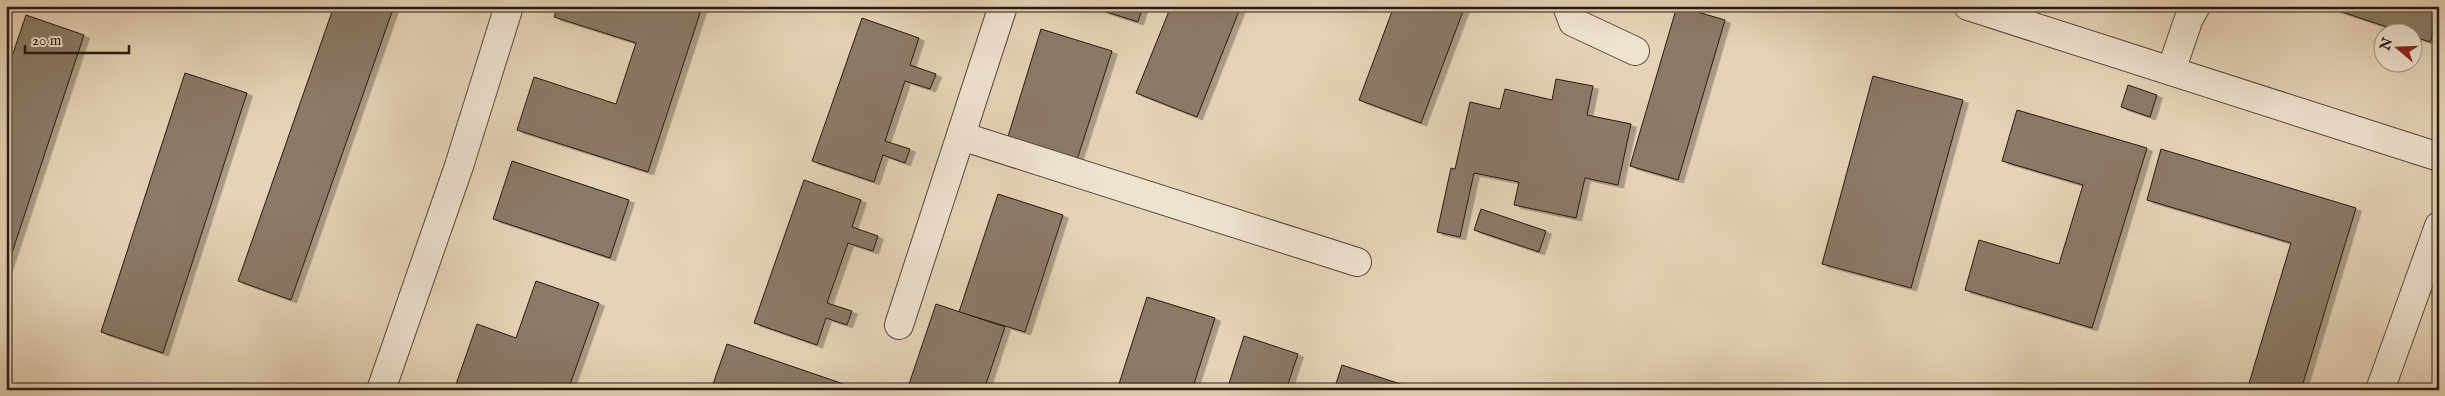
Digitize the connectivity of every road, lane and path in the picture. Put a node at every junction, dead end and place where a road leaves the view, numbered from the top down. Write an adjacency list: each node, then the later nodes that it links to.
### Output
1 (509, 6): 13 (street)
2 (1004, 6): 8 (street)
3 (1567, 6): 6 (street)
4 (1968, 6): 7 (street)
5 (2196, 6): 7 (street)
6 (1635, 51)
7 (2171, 71): 9 (street)
8 (961, 136): 11 (street); 12 (street)
9 (2439, 157)
10 (2439, 226): 14 (street)
11 (1357, 262)
12 (899, 325)
13 (381, 390)
14 (2380, 390)

